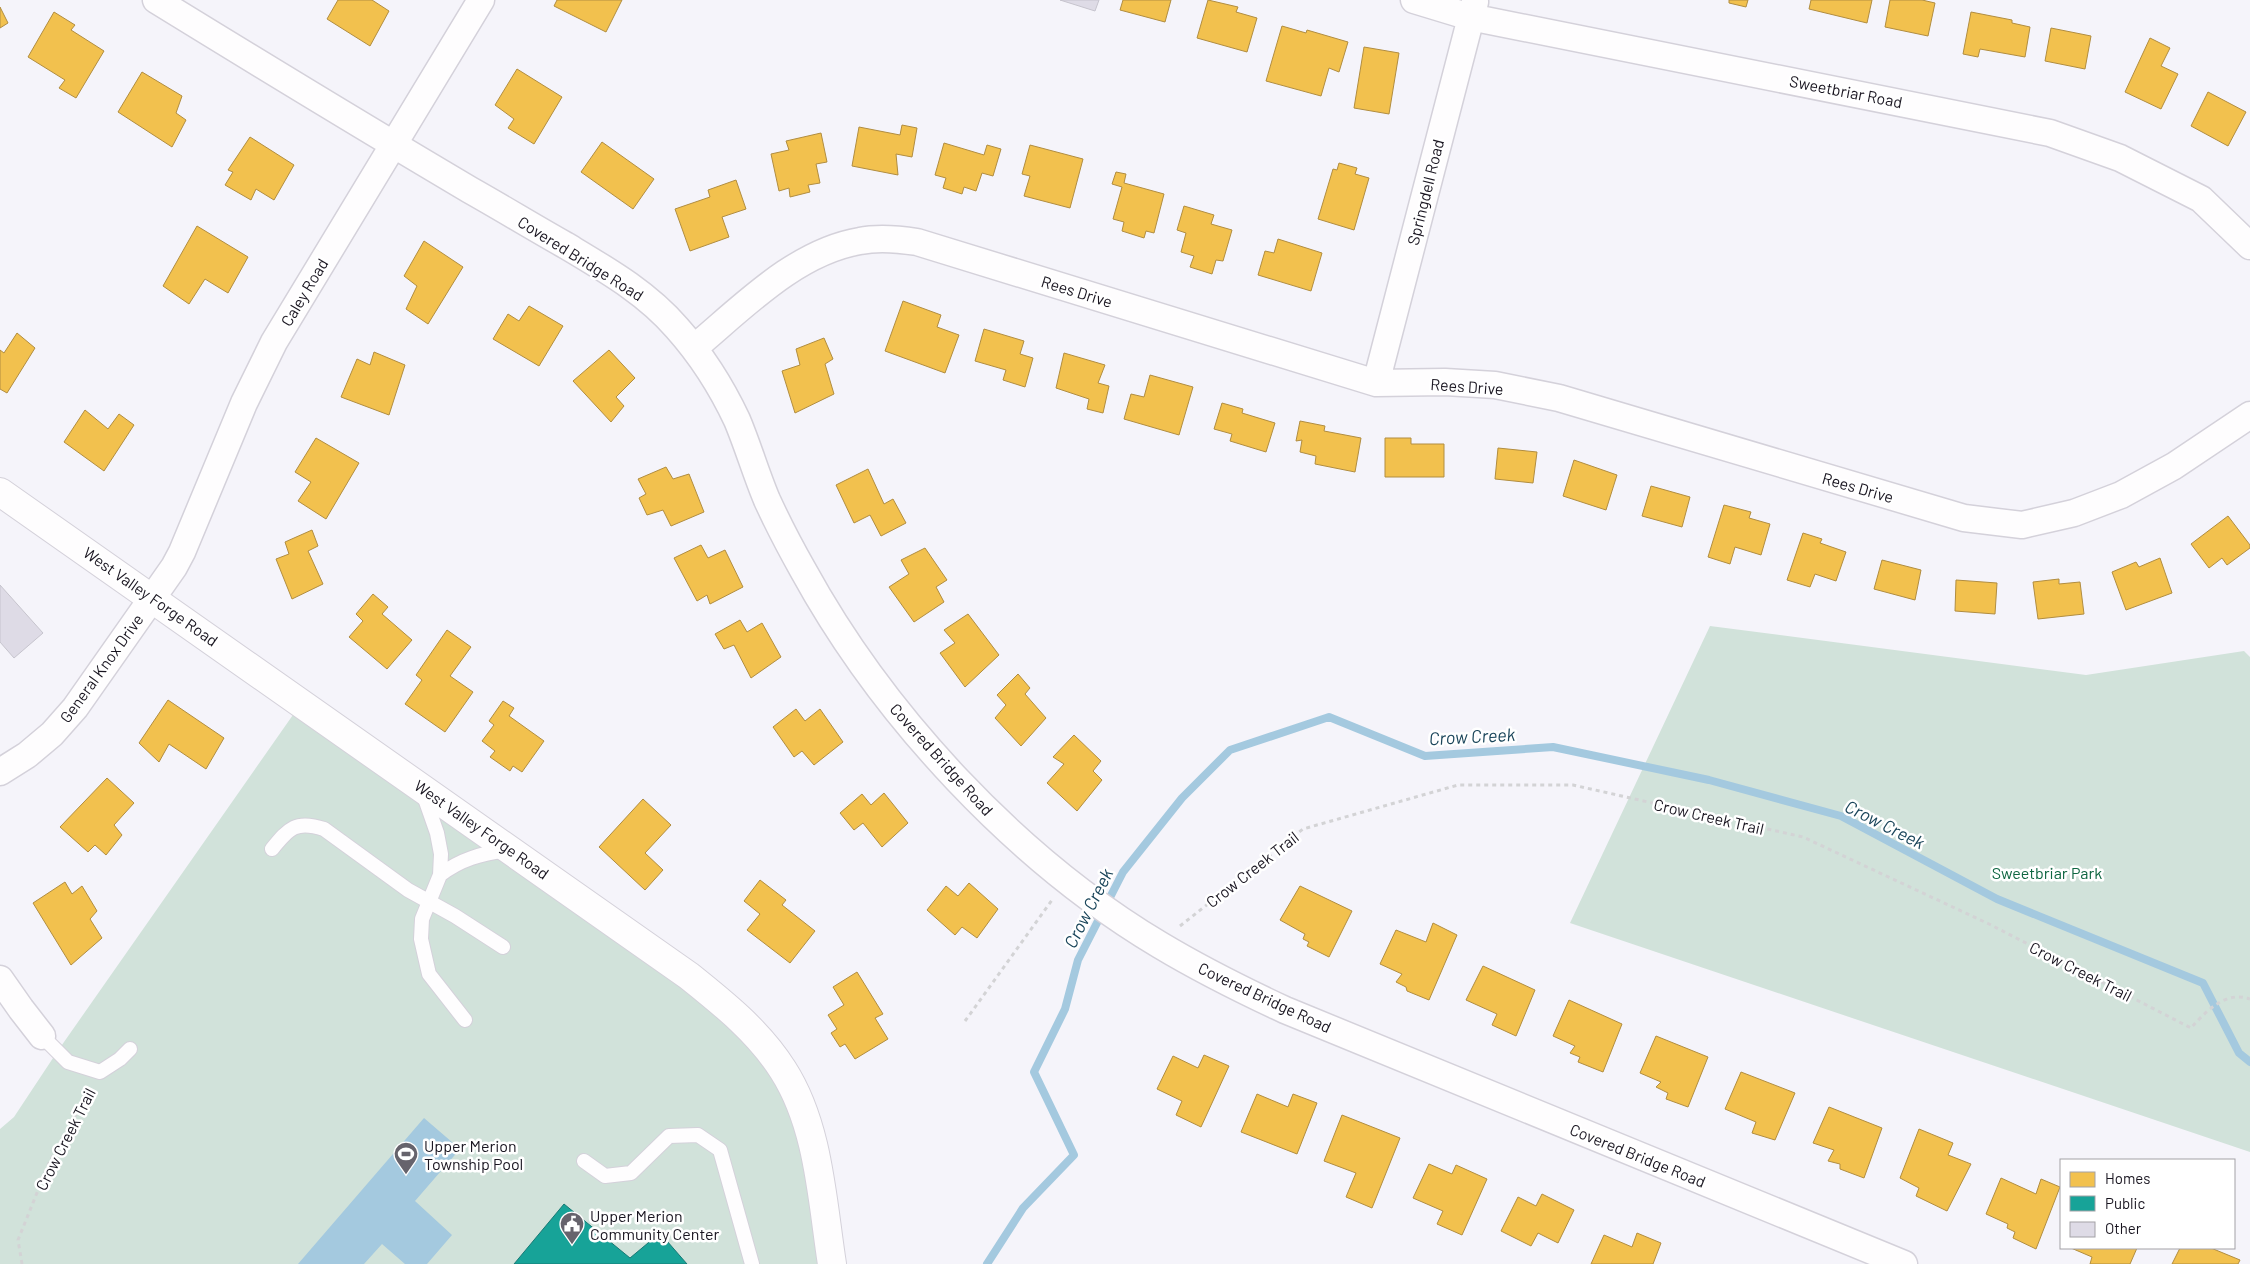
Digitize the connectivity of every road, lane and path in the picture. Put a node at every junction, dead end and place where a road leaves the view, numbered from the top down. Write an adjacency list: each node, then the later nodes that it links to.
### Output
1 (156, 0): 5 (street, Covered Bridge Road)
2 (481, 0): 5 (street, Caley Road)
3 (1414, 0): 4 (street, Sweetbriar Road)
4 (1473, 9): 6 (street, Sweetbriar Road); 8 (street, Springdell Road)
5 (394, 145): 7 (street, Covered Bridge Road); 11 (street, Caley Road)
6 (2250, 246)
7 (694, 348): 8 (street, Rees Drive); 17 (street, Covered Bridge Road)
8 (1376, 383): 9 (street, Rees Drive)
9 (2250, 415)
10 (0, 492): 11 (main road, West Valley Forge Road)
11 (152, 598): 12 (street, General Knox Drive); 13 (main road, West Valley Forge Road)
12 (0, 772)
13 (420, 785): 15 (main road, West Valley Forge Road); 16 (lane)
14 (272, 849): 18 (lane)
15 (510, 849): 16 (lane); 31 (main road, West Valley Forge Road)
16 (440, 875): 18 (lane)
17 (1067, 879): 19 (street, Covered Bridge Road); 24 (path)
18 (428, 902): 20 (lane); 23 (lane)
19 (1158, 944): 22 (path, Crow Creek Trail); 32 (street, Covered Bridge Road)
20 (503, 947)
21 (0, 978): 25 (street)
22 (2250, 999)
23 (465, 1020)
24 (965, 1022)
25 (42, 1036): 27 (lane)
26 (130, 1048): 27 (lane)
27 (100, 1072): 29 (path, Crow Creek Trail)
28 (584, 1161): 30 (lane)
29 (22, 1264)
30 (752, 1264)
31 (832, 1264)
32 (1904, 1264)

